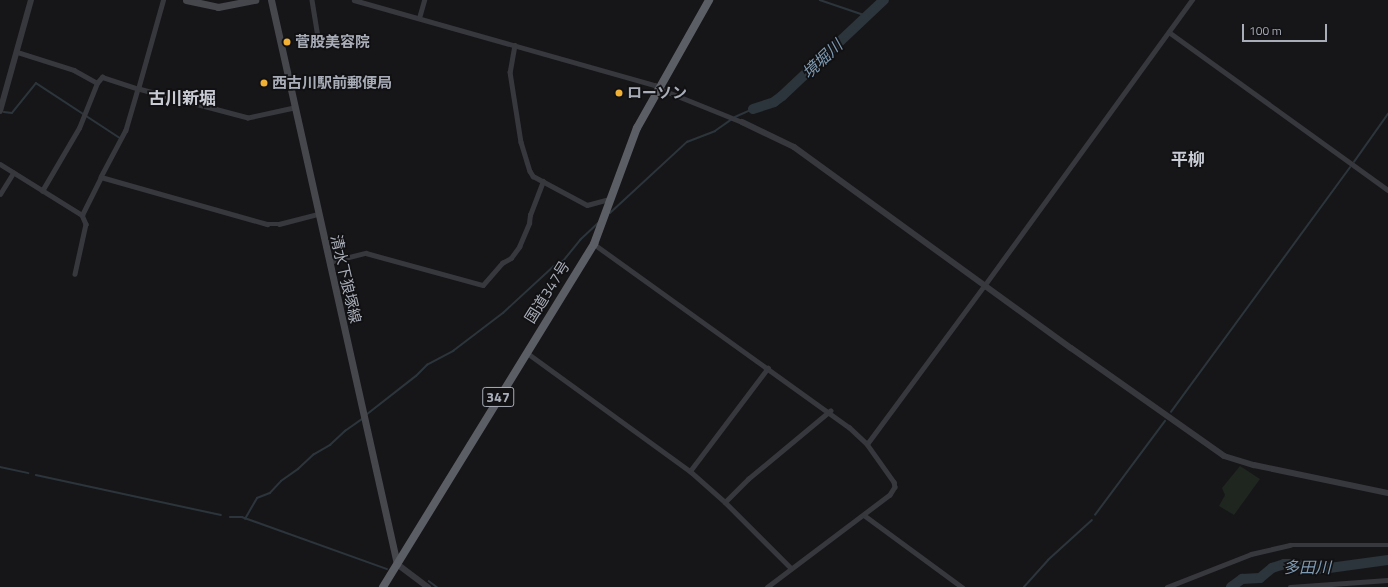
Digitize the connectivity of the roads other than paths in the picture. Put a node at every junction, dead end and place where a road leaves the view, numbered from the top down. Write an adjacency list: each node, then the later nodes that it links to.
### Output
1 (31, 0): 16 (street)
2 (163, 0): 19 (street)
3 (186, 0): 11 (main road)
4 (255, 0): 11 (main road)
5 (271, 0): 20 (main road, 清水下狼塚線)
6 (312, 0): 14 (street)
7 (354, 0): 12 (street)
8 (424, 0): 12 (street)
9 (709, 0): 18 (highway, 国道347号 / 347)
10 (1192, 0): 13 (street)
11 (227, 3)
12 (418, 18): 15 (street)
13 (1169, 32): 27 (street); 36 (street)
14 (319, 43)
15 (515, 46): 18 (street); 26 (street)
16 (17, 52): 17 (street); 21 (street)
17 (96, 83): 19 (street); 28 (street)
18 (658, 88): 22 (street); 30 (highway, 国道347号 / 347)
19 (138, 89): 20 (street); 25 (street)
20 (294, 108): 31 (main road, 清水下狼塚線)
21 (0, 110)
22 (742, 122): 36 (street)
23 (0, 164): 24 (street)
24 (13, 173): 28 (street); 29 (street)
25 (101, 177): 31 (street); 32 (street)
26 (543, 181): 30 (street); 34 (street)
27 (1388, 190)
28 (42, 191): 32 (street)
29 (0, 194)
30 (610, 199): 33 (highway, 国道347号 / 347)
31 (318, 214): 34 (main road, 清水下狼塚線)
32 (82, 215): 35 (street)
33 (594, 244): 37 (highway, 国道347号 / 347); 38 (street)
34 (329, 262): 46 (main road, 清水下狼塚線)
35 (75, 274)
36 (984, 286): 40 (street); 42 (street)
37 (526, 352): 41 (street); 46 (highway, 国道347号 / 347)
38 (768, 368): 39 (street); 41 (street)
39 (830, 412): 40 (street); 43 (street)
40 (867, 444): 44 (street)
41 (690, 471): 43 (street)
42 (1388, 493)
43 (725, 502): 47 (street)
44 (864, 515): 47 (street); 52 (street)
45 (1388, 545): 53 (street)
46 (397, 564): 49 (highway, 国道347号 / 347); 50 (street)
47 (791, 568): 51 (street)
48 (1388, 580): 54 (street)
49 (383, 587)
50 (428, 587)
51 (768, 587)
52 (962, 587)
53 (1167, 587)
54 (1290, 587)

